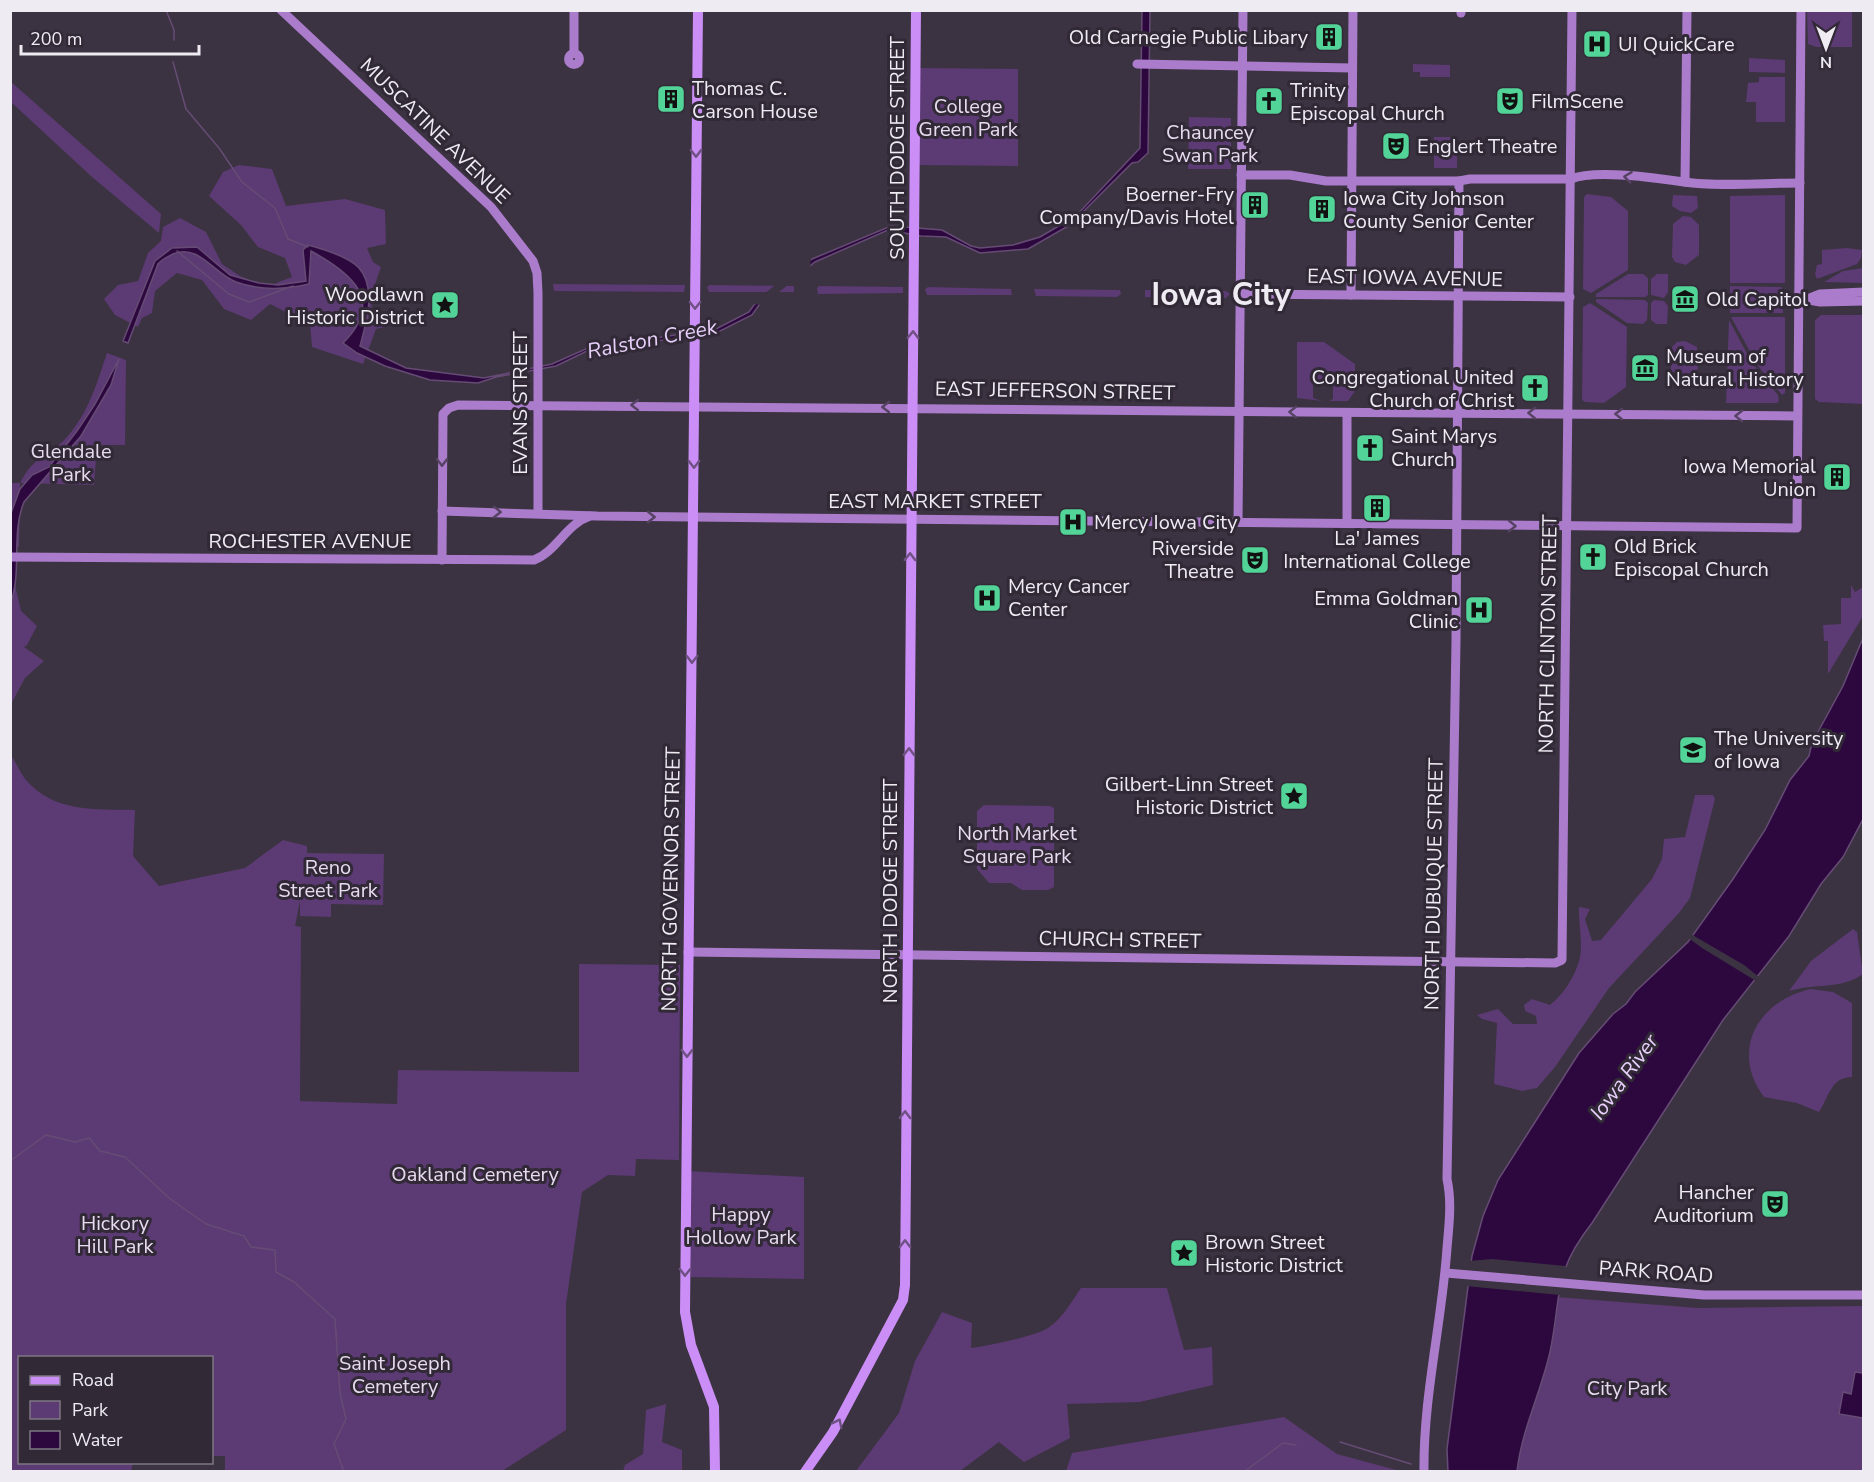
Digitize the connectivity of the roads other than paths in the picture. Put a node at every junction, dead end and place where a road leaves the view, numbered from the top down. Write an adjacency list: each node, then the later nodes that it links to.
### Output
1 (281, 10): 22 (main road, MUSCATINE AVENUE)
2 (574, 10): 10 (main road)
3 (698, 10): 31 (main road, NORTH GOVERNOR STREET, one-way to 31)
4 (916, 10): 20 (main road, SOUTH DODGE STREET)
5 (1243, 10): 12 (main road)
6 (1353, 10): 13 (main road)
7 (1572, 10): 15 (main road, NORTH CLINTON STREET)
8 (1687, 10): 18 (main road)
9 (1801, 10): 19 (main road)
10 (574, 53)
11 (1137, 63): 12 (main road)
12 (1243, 66): 13 (main road); 14 (main road)
13 (1352, 68): 16 (main road)
14 (1241, 175): 16 (main road); 23 (main road)
15 (1571, 179): 17 (main road); 18 (main road, one-way to 15); 26 (main road, NORTH CLINTON STREET)
16 (1351, 180): 17 (main road); 24 (main road)
17 (1459, 181): 25 (main road, NORTH DUBUQUE STREET)
18 (1685, 182): 19 (main road)
19 (1800, 183): 27 (main road)
20 (913, 285): 32 (main road, NORTH DODGE STREET, one-way to 20)
21 (1863, 292): 28 (main road)
22 (538, 293): 30 (main road, EVANS STREET)
23 (1240, 294): 24 (main road, EAST IOWA AVENUE); 33 (main road)
24 (1351, 295): 25 (main road, EAST IOWA AVENUE)
25 (1458, 296): 26 (main road, EAST IOWA AVENUE); 34 (main road, NORTH DUBUQUE STREET)
26 (1570, 297): 36 (main road, NORTH CLINTON STREET)
27 (1798, 298): 28 (main road); 37 (main road)
28 (1810, 298): 29 (main road)
29 (1863, 301)
30 (538, 405): 31 (main road, EAST JEFFERSON STREET, one-way to 30); 38 (main road, EAST JEFFERSON STREET, one-way to 38); 39 (main road, EVANS STREET)
31 (694, 406): 32 (main road, EAST JEFFERSON STREET, one-way to 31); 41 (main road, NORTH GOVERNOR STREET, one-way to 41)
32 (912, 408): 33 (main road, EAST JEFFERSON STREET); 42 (main road, NORTH DODGE STREET)
33 (1239, 412): 35 (main road, EAST JEFFERSON STREET, one-way to 33); 43 (main road)
34 (1457, 412): 35 (main road, EAST JEFFERSON STREET); 36 (main road, EAST JEFFERSON STREET, one-way to 34); 45 (main road, NORTH DUBUQUE STREET)
35 (1347, 413): 44 (main road)
36 (1568, 414): 37 (main road, EAST JEFFERSON STREET, one-way to 36); 46 (main road, NORTH CLINTON STREET)
37 (1797, 416): 46 (main road, EAST MARKET STREET)
38 (442, 511): 39 (main road, EAST MARKET STREET, one-way to 39); 48 (main road)
39 (538, 512): 40 (main road, EAST MARKET STREET)
40 (592, 516): 41 (main road, EAST MARKET STREET, one-way to 41); 48 (main road, ROCHESTER AVENUE)
41 (693, 517): 42 (main road, EAST MARKET STREET); 49 (main road, NORTH GOVERNOR STREET, one-way to 49)
42 (910, 520): 43 (main road, EAST MARKET STREET); 50 (main road, NORTH DODGE STREET, one-way to 42)
43 (1238, 522): 44 (main road, EAST MARKET STREET)
44 (1347, 523): 45 (main road, EAST MARKET STREET)
45 (1457, 525): 46 (main road, EAST MARKET STREET, one-way to 46); 51 (main road, NORTH DUBUQUE STREET)
46 (1567, 526): 52 (main road, NORTH CLINTON STREET)
47 (10, 557): 48 (main road, ROCHESTER AVENUE)
48 (442, 560)
49 (687, 952): 50 (main road, CHURCH STREET); 55 (main road, NORTH GOVERNOR STREET, one-way to 55)
50 (907, 955): 51 (main road, CHURCH STREET); 56 (main road, NORTH DODGE STREET, one-way to 50)
51 (1452, 961): 52 (main road, CHURCH STREET); 53 (main road, NORTH DUBUQUE STREET)
52 (1552, 963)
53 (1446, 1273): 54 (main road, PARK ROAD); 57 (main road, NORTH DUBUQUE STREET)
54 (1863, 1295)
55 (715, 1472)
56 (805, 1472)
57 (1424, 1472)

